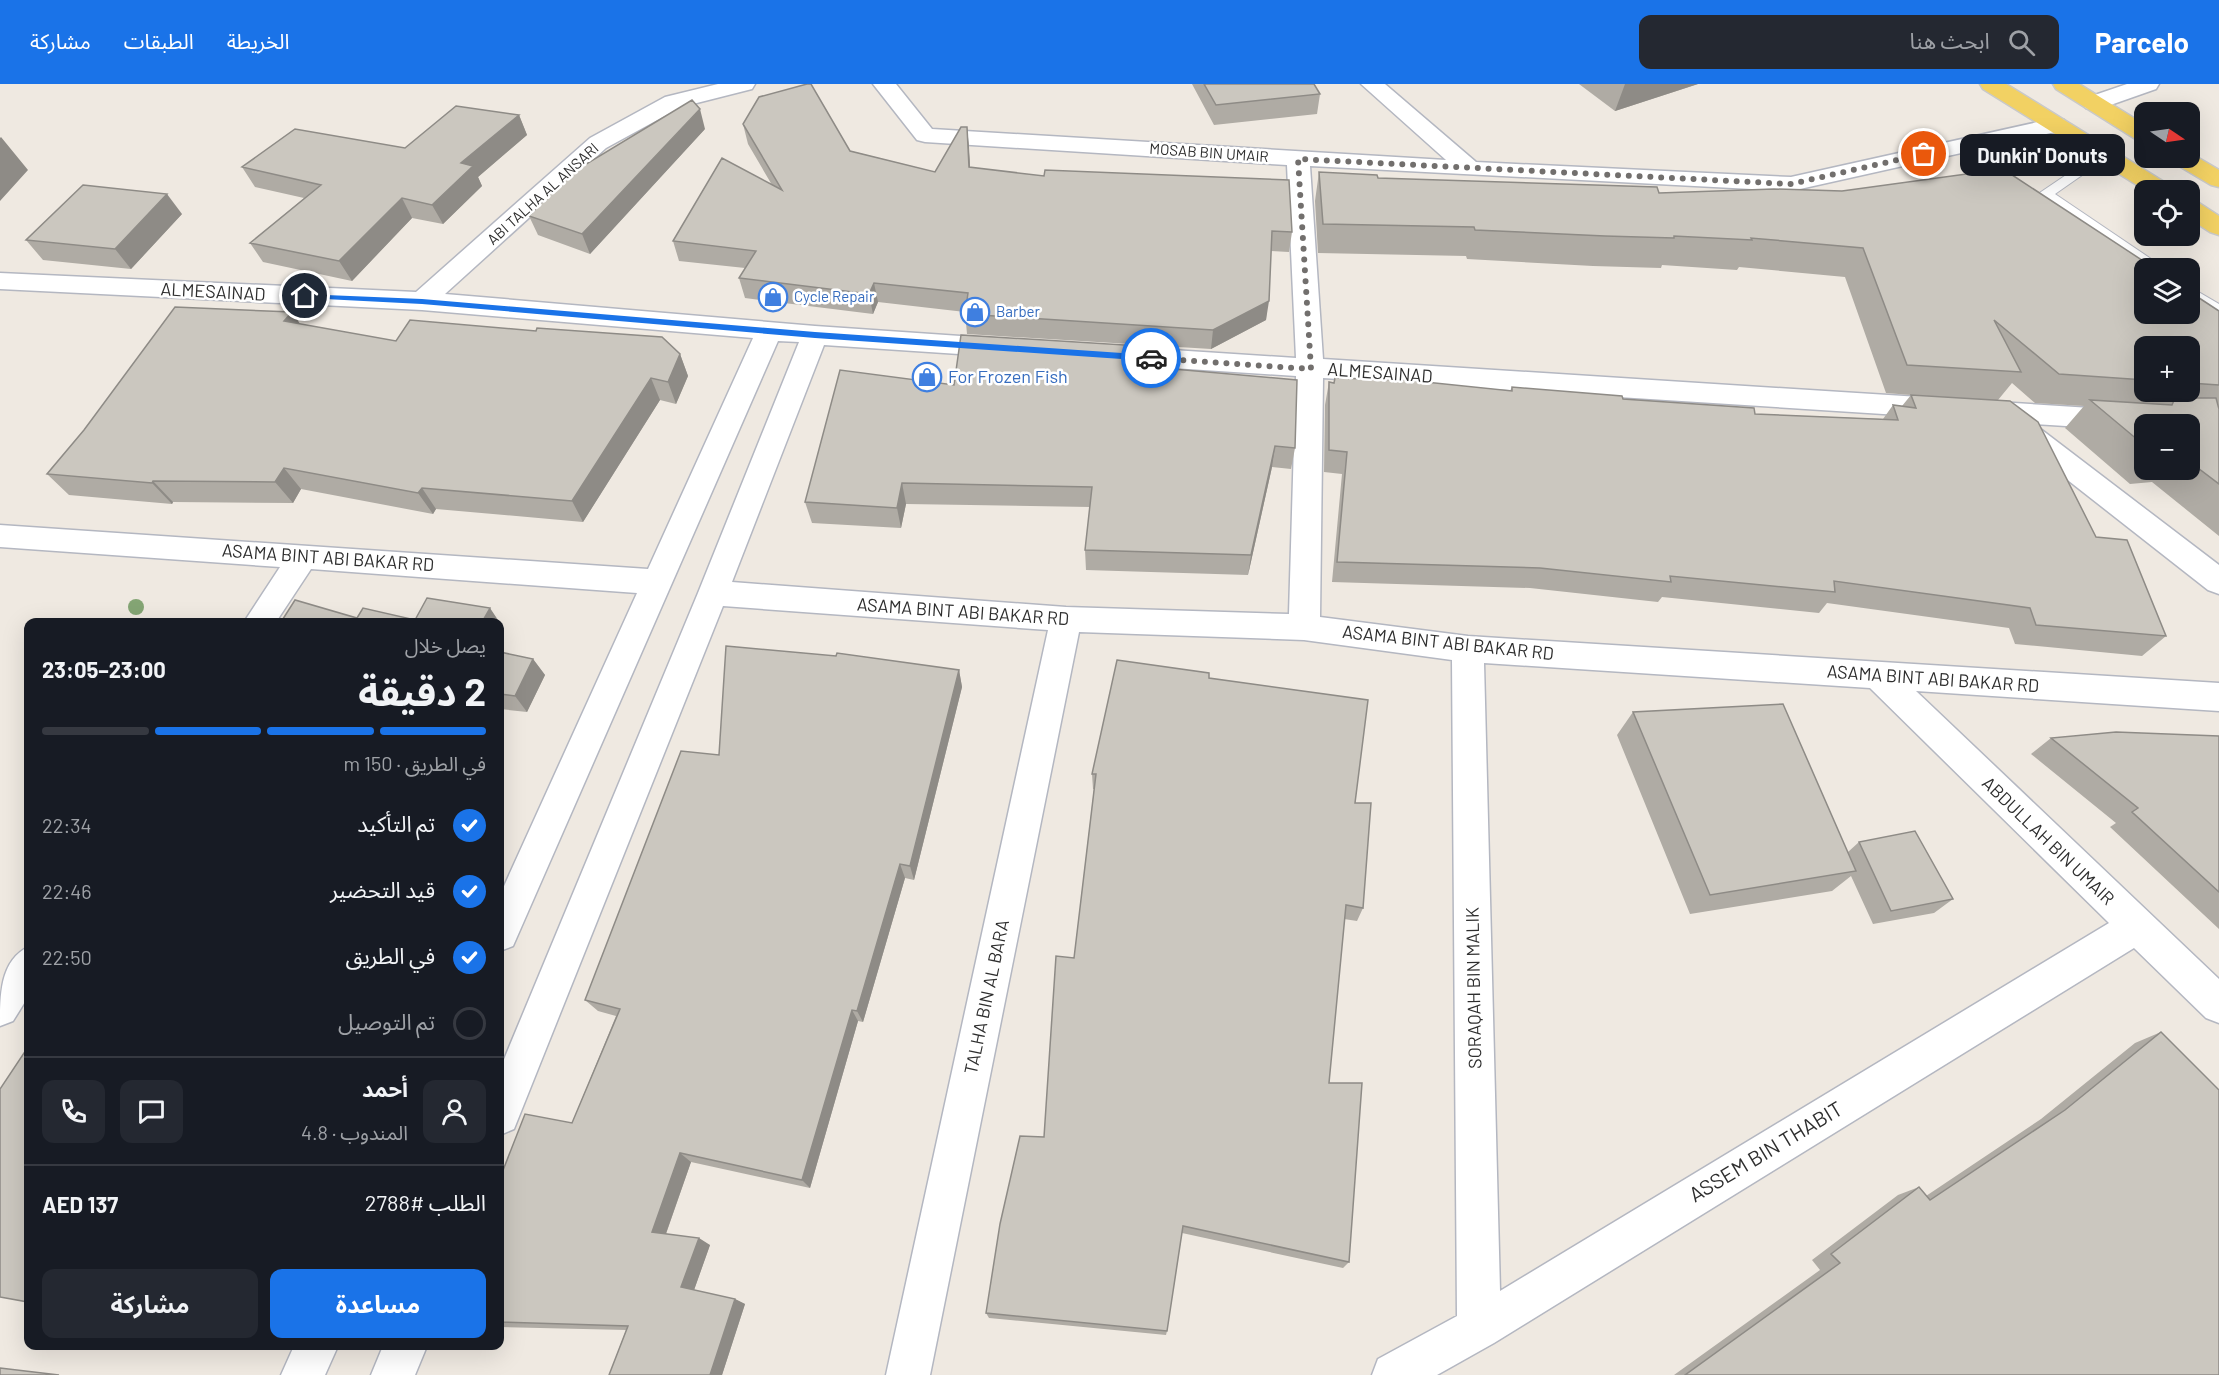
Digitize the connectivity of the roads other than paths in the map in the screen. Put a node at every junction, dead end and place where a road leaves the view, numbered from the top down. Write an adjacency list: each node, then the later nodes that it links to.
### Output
1 (744, 84): 21 (street, ABI TALHA AL ANSARI)
2 (884, 84): 11 (street, MOSAB BIN UMAIR)
3 (1372, 84): 13 (street)
4 (1991, 84): 8 (main road)
5 (2064, 84): 7 (main road)
6 (2148, 84): 7 (street)
7 (2094, 103): 9 (main road)
8 (2056, 125): 10 (main road); 13 (street, MOSAB BIN UMAIR)
9 (2134, 128)
10 (2103, 154): 14 (main road); 18 (lane)
11 (1298, 159): 13 (street, MOSAB BIN UMAIR); 27 (street)
12 (2199, 168): 15 (main road)
13 (1470, 169)
14 (2146, 180)
15 (2219, 180)
16 (2200, 214): 17 (main road)
17 (2219, 226)
18 (2140, 258)
19 (0, 281): 21 (street, ALMESAINAD)
20 (2200, 299): 22 (lane)
21 (422, 302): 23 (street, ALMESAINAD)
22 (2219, 311)
23 (770, 330): 24 (street, ALMESAINAD); 32 (street)
24 (815, 335): 25 (street, ALMESAINAD); 34 (street)
25 (1027, 350)
26 (1098, 354): 27 (street, ALMESAINAD)
27 (1311, 369): 28 (street, ALMESAINAD); 37 (street)
28 (2000, 412): 29 (street, ALMESAINAD); 33 (street)
29 (2134, 421)
30 (0, 536): 31 (street, ASAMA BINT ABI BAKAR RD)
31 (304, 556): 32 (street, ASAMA BINT ABI BAKAR RD); 35 (street)
32 (656, 582): 41 (street)
33 (2219, 582)
34 (713, 593): 36 (street, ASAMA BINT ABI BAKAR RD); 46 (street)
35 (263, 618)
36 (1066, 619): 37 (street, ASAMA BINT ABI BAKAR RD); 52 (street, TALHA BIN AL BARA)
37 (1304, 627): 38 (street, ASAMA BINT ABI BAKAR RD)
38 (1468, 649): 39 (street, ASAMA BINT ABI BAKAR RD); 47 (street, SORAQAH BIN MALIK)
39 (1878, 675): 40 (street, ASAMA BINT ABI BAKAR RD); 42 (street, ABDULLAH BIN UMAIR)
40 (2219, 697)
41 (504, 925)
42 (2137, 927): 44 (street, ABDULLAH BIN UMAIR); 47 (street, ASSEM BIN THABIT)
43 (24, 971): 45 (street)
44 (2219, 1005)
45 (0, 1008)
46 (504, 1105)
47 (1479, 1328): 53 (street, ASSEM BIN THABIT)
48 (314, 1350): 50 (street)
49 (403, 1350): 51 (street)
50 (303, 1375)
51 (393, 1375)
52 (908, 1375)
53 (1394, 1375)

